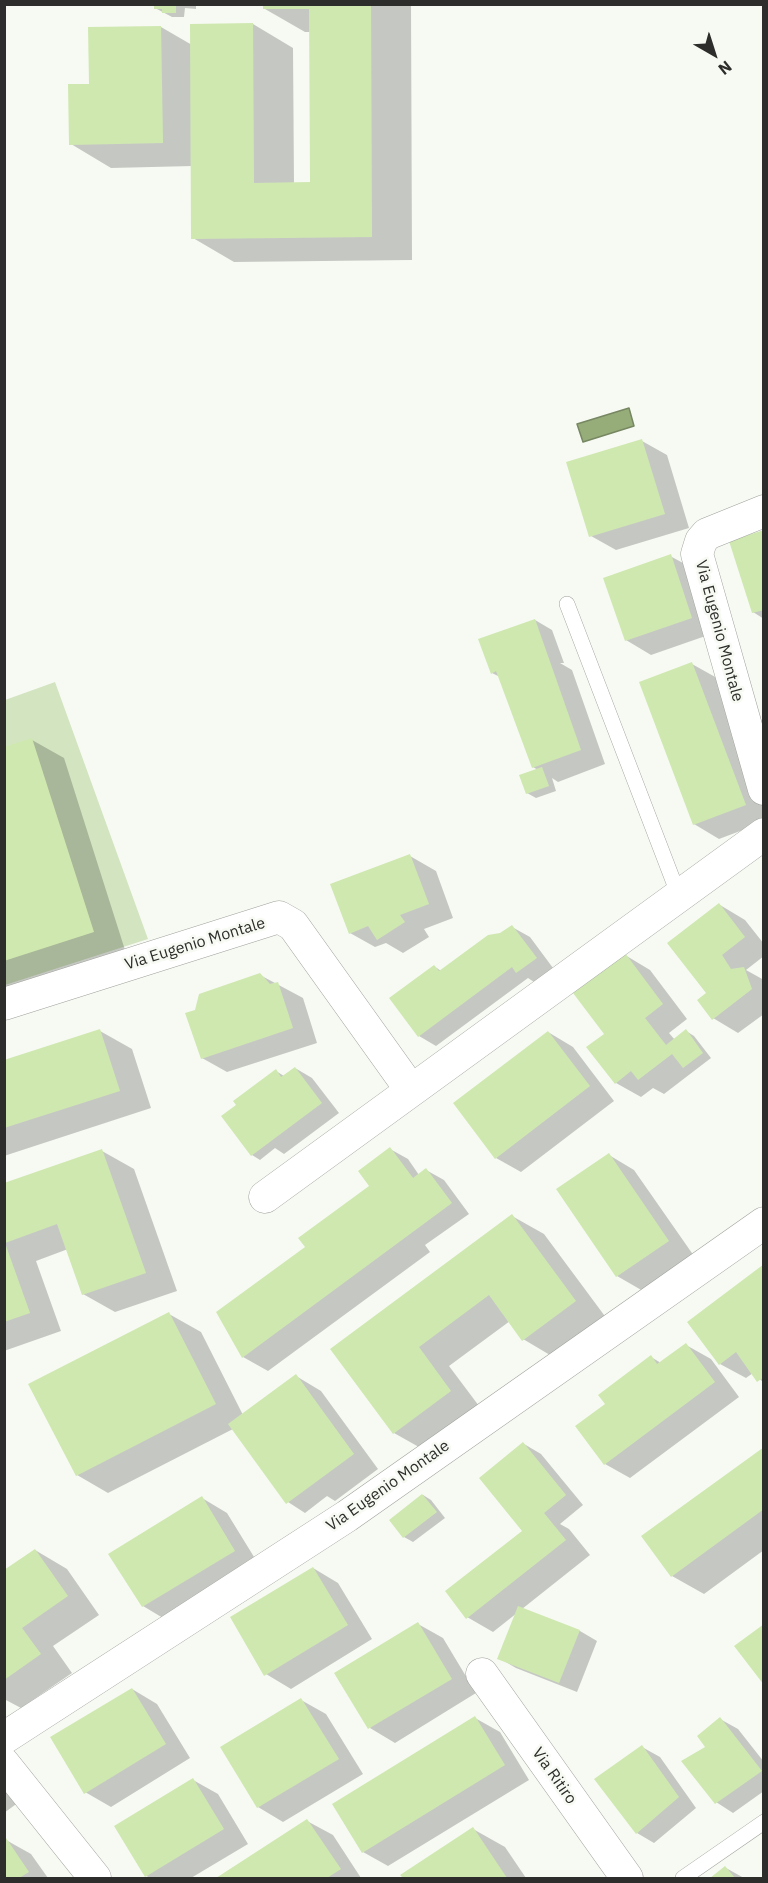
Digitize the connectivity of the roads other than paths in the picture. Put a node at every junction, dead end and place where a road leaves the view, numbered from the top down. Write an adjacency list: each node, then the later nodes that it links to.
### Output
1 (764, 511): 3 (street, Via Eugenio Montale)
2 (567, 604): 5 (lane)
3 (764, 789)
4 (764, 834): 5 (street)
5 (679, 896): 7 (street)
6 (4, 1004): 7 (street, Via Eugenio Montale)
7 (411, 1090): 8 (street)
8 (265, 1197)
9 (764, 1223): 11 (street, Via Eugenio Montale)
10 (482, 1674): 15 (street, Via Ritiro)
11 (4, 1738)
12 (8, 1776): 14 (street)
13 (764, 1822): 16 (lane)
14 (95, 1878)
15 (627, 1878)
16 (683, 1878)

